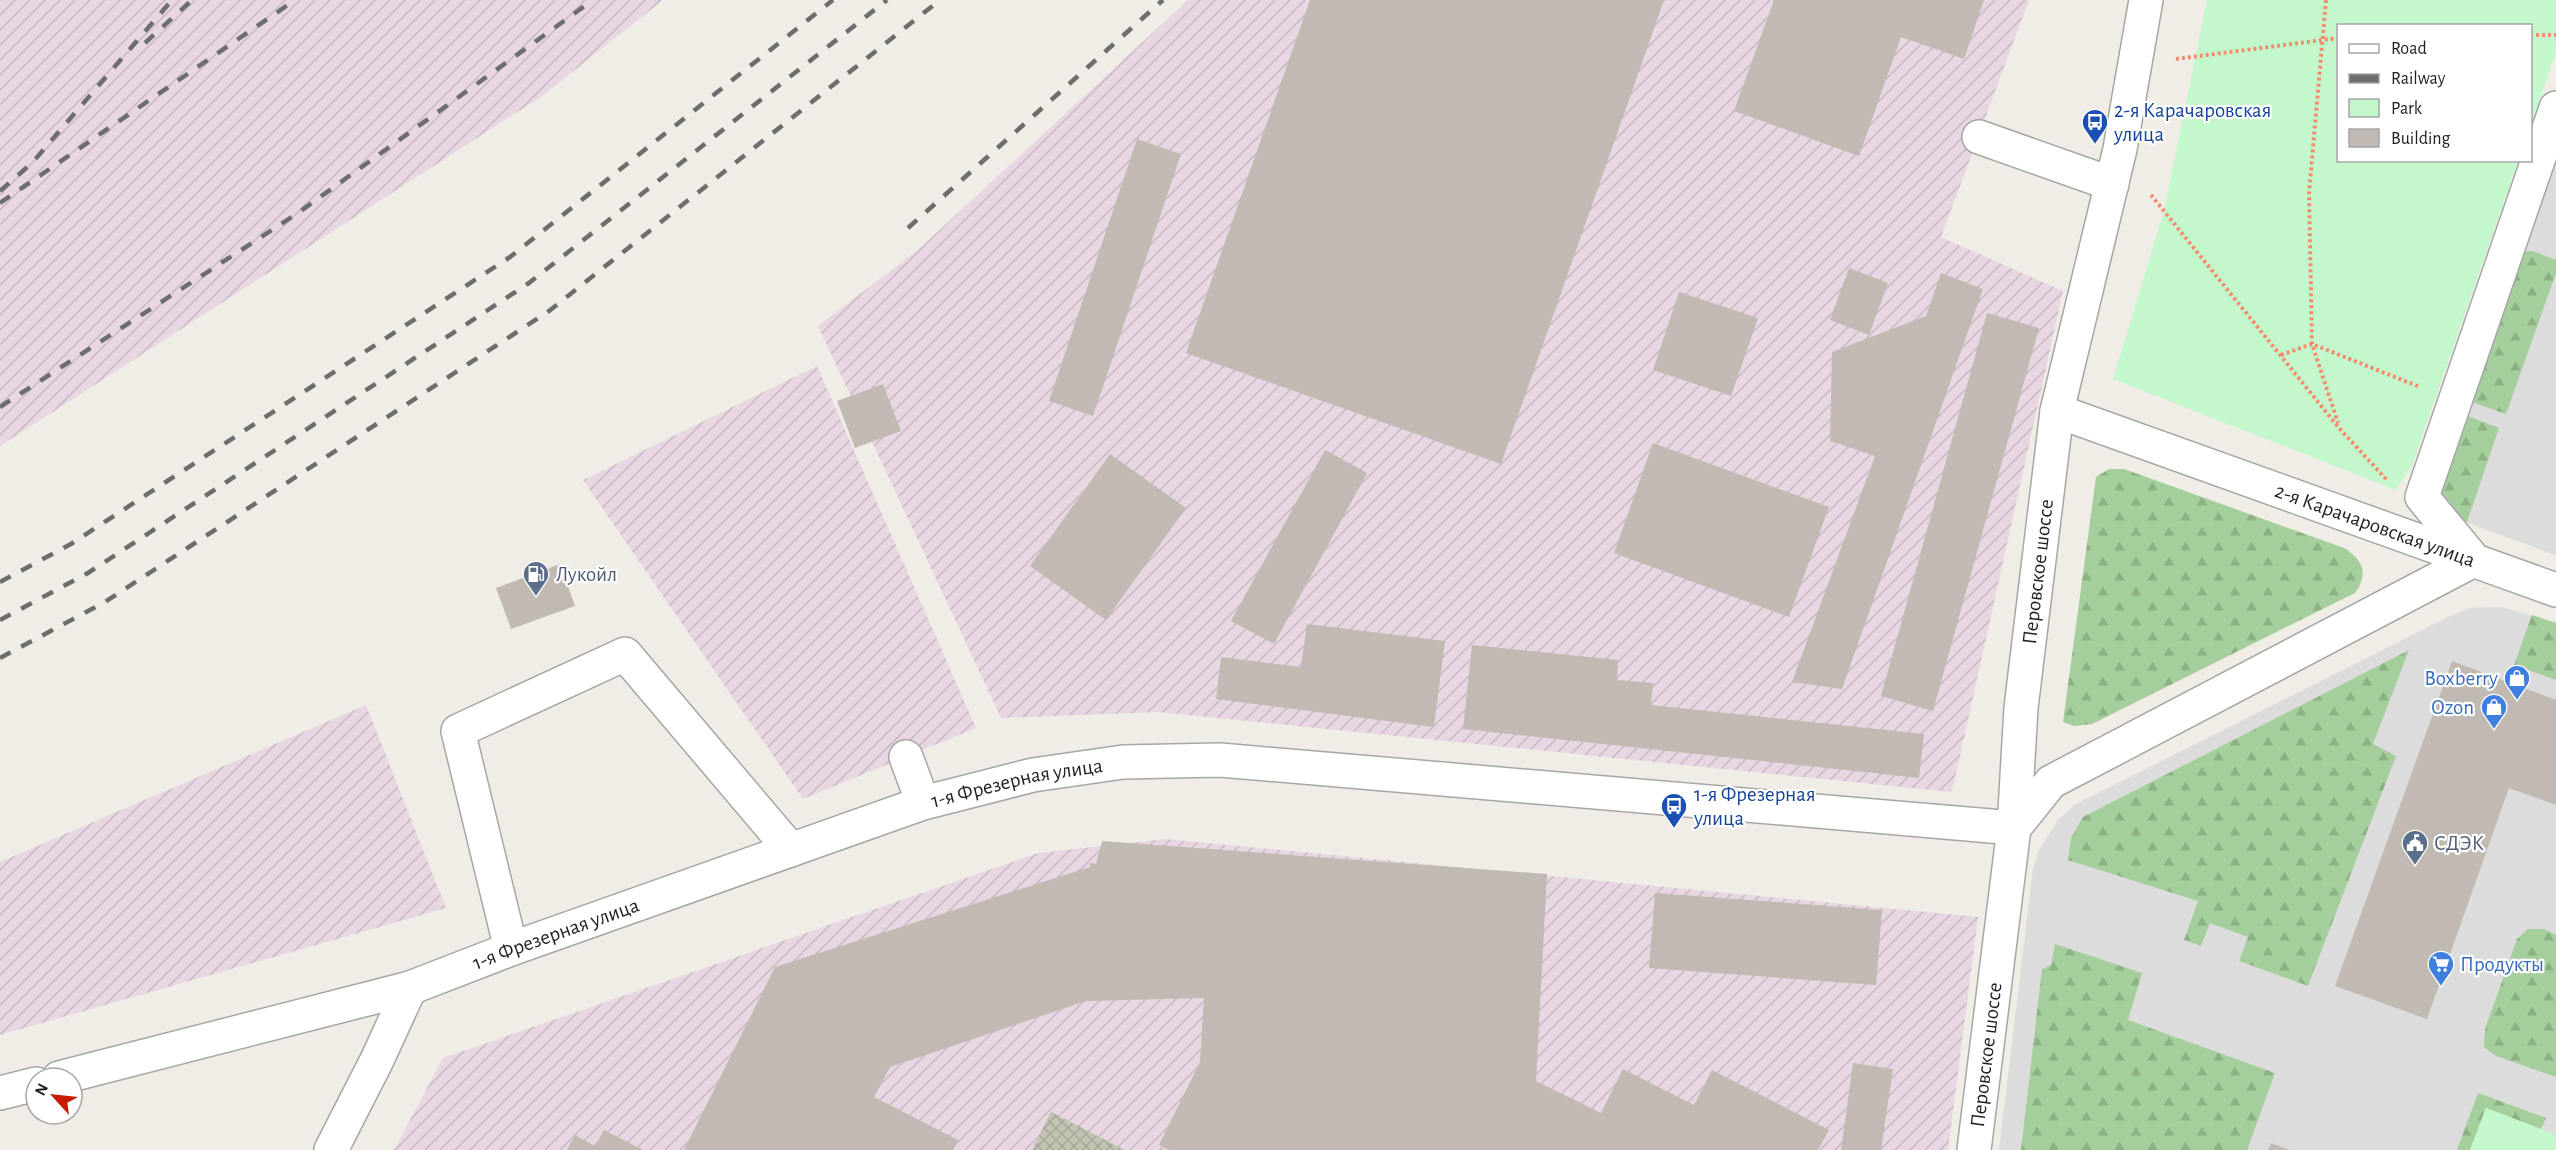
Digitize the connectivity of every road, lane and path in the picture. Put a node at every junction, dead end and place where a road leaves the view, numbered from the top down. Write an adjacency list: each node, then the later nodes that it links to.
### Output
1 (2146, 0): 10 (street, Перовское шоссе)
2 (2326, 0): 5 (path)
3 (2532, 35): 4 (path)
4 (2556, 35)
5 (2322, 38): 6 (path); 7 (path); 12 (path)
6 (2337, 38)
7 (2166, 60)
8 (2556, 108): 14 (street)
9 (1979, 137): 10 (street)
10 (2112, 184): 15 (street, Перовское шоссе)
11 (2146, 188): 13 (path)
12 (2312, 344): 13 (path); 14 (path); 16 (path)
13 (2281, 355): 16 (path)
14 (2455, 396): 18 (street)
15 (2057, 411): 18 (street, 2-я Карачаровская улица); 22 (street, Перовское шоссе)
16 (2339, 428): 17 (path)
17 (2389, 483)
18 (2474, 560): 19 (street, 2-я Карачаровская улица); 22 (street)
19 (2556, 590)
20 (906, 757): 21 (street)
21 (923, 803): 22 (street, 1-я Фрезерная улица); 23 (street, 1-я Фрезерная улица)
22 (2014, 828): 30 (street, Перовское шоссе)
23 (791, 850): 24 (street, 1-я Фрезерная улица); 24 (street)
24 (511, 949): 25 (street, 1-я Фрезерная улица)
25 (410, 988): 26 (street, 1-я Фрезерная улица); 29 (street)
26 (84, 1072)
27 (24, 1087): 28 (street)
28 (0, 1093)
29 (331, 1150)
30 (1974, 1150)

